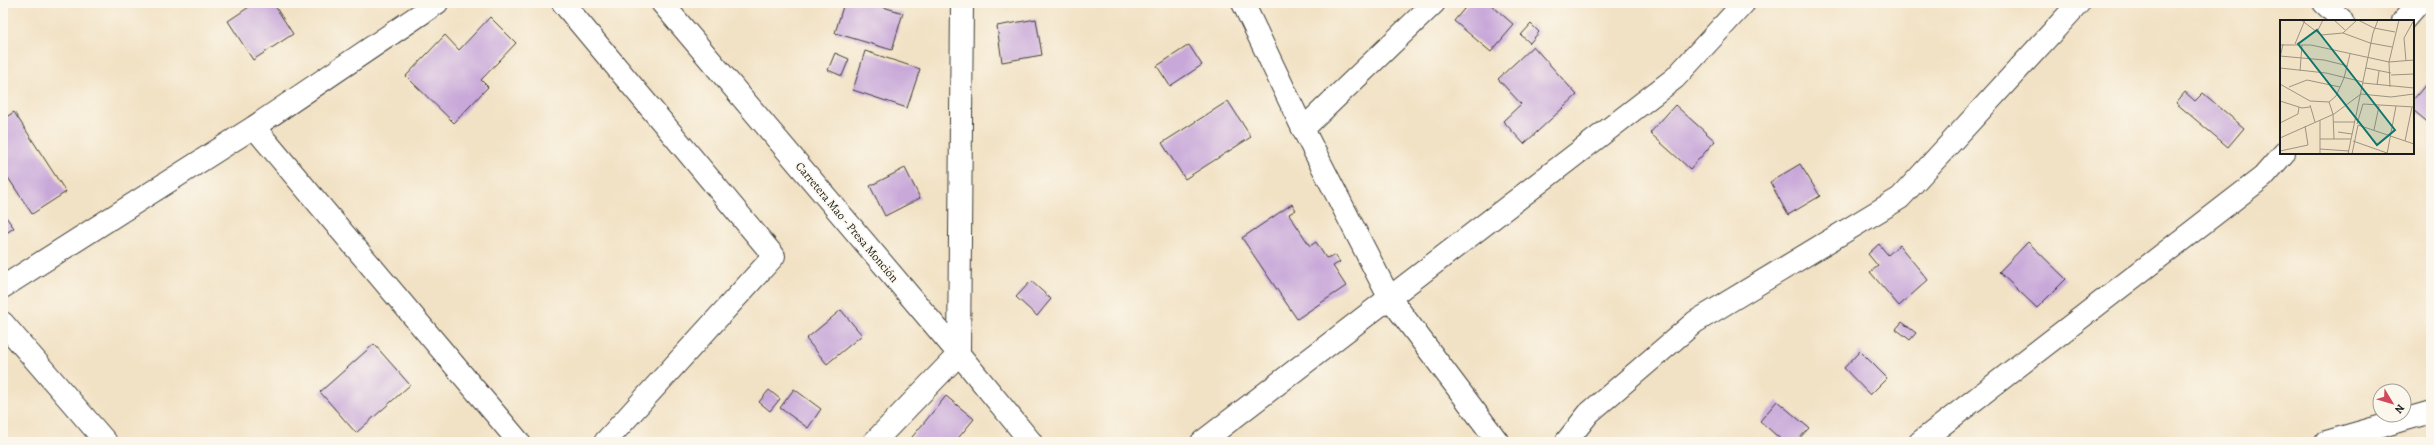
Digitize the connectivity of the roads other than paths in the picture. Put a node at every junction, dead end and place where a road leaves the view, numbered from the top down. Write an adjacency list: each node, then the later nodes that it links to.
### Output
1 (437, 3): 13 (street)
2 (563, 3): 24 (street)
3 (662, 3): 19 (street, Carretera Mao - Presa Monción)
4 (962, 3): 19 (street)
5 (1243, 3): 14 (street)
6 (1434, 3): 14 (street)
7 (1744, 3): 17 (street)
8 (2079, 3): 29 (street)
9 (2324, 3): 11 (street)
10 (2419, 3): 12 (street)
11 (2342, 20)
12 (2404, 20)
13 (254, 127): 16 (street); 23 (street)
14 (1303, 129): 17 (street)
15 (2283, 154): 30 (street)
16 (3, 287)
17 (1389, 297): 27 (street); 28 (street)
18 (3, 323): 22 (street)
19 (959, 354): 25 (street); 26 (street, Carretera Mao - Presa Monción)
20 (2431, 412): 21 (street)
21 (2392, 433): 31 (street)
22 (106, 442)
23 (519, 442)
24 (605, 442)
25 (874, 442)
26 (1030, 442)
27 (1202, 442)
28 (1498, 442)
29 (1566, 442)
30 (1920, 442)
31 (2326, 442)

